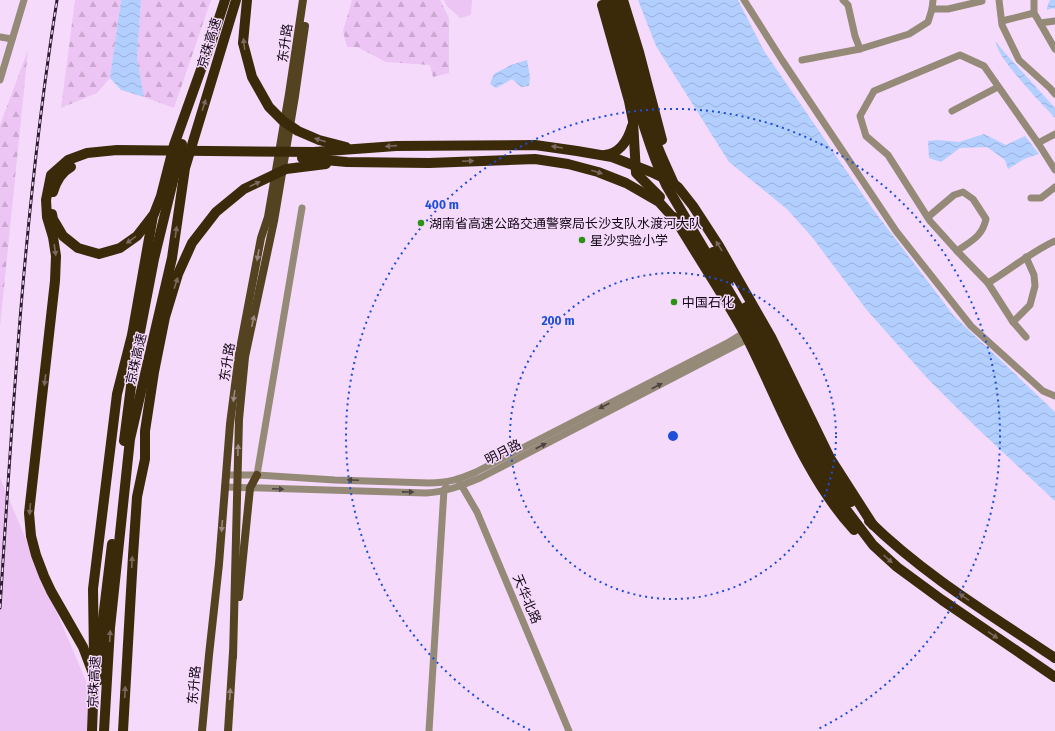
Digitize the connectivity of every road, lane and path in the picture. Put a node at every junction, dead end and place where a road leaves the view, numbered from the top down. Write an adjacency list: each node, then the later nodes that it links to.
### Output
1 (24, 0): 23 (street)
2 (225, 0): 35 (highway, 京珠高速)
3 (236, 0): 35 (highway, 京珠高速, one-way to 3)
4 (247, 0): 36 (highway, one-way to 4)
5 (303, 0): 30 (main road, 东升路)
6 (309, 0): 30 (main road, 东升路)
7 (600, 0): 32 (highway)
8 (607, 0): 61 (highway)
9 (615, 0): 61 (highway)
10 (623, 0): 42 (highway)
11 (744, 0): 60 (street)
12 (843, 0): 24 (street)
13 (933, 0): 17 (street)
14 (999, 0): 19 (street)
15 (1034, 0): 18 (street)
16 (982, 1): 17 (street)
17 (932, 9): 24 (street)
18 (1034, 13): 19 (street); 21 (street)
19 (1002, 21): 29 (street)
20 (1055, 21): 21 (street)
21 (1040, 23): 25 (street)
22 (0, 36): 23 (street)
23 (12, 39): 27 (street)
24 (860, 49): 26 (street)
25 (1055, 49)
26 (802, 60)
27 (0, 80)
28 (998, 86): 31 (street); 34 (street); 47 (street)
29 (1055, 94)
30 (292, 95): 48 (main road, 东升路)
31 (952, 112)
32 (633, 121): 37 (highway); 39 (highway)
33 (1055, 134): 34 (street)
34 (1038, 142): 41 (street)
35 (183, 143): 40 (highway, 京珠高速); 40 (highway)
36 (358, 149): 37 (highway, one-way to 36); 78 (highway, one-way to 78)
37 (604, 156): 39 (highway)
38 (347, 162): 46 (highway, one-way to 38); 49 (highway, one-way to 49); 72 (highway, one-way to 38)
39 (636, 166): 42 (highway); 49 (highway)
40 (176, 169): 46 (highway); 56 (highway, 京珠高速); 59 (highway, 京珠高速, one-way to 40)
41 (1055, 170)
42 (668, 180): 55 (highway, one-way to 42)
43 (1055, 187): 44 (street)
44 (1031, 198)
45 (302, 208): 65 (street)
46 (154, 214): 62 (highway)
47 (928, 217): 51 (street); 51 (street)
48 (271, 219): 63 (main road, 东升路, one-way to 63); 64 (main road, 东升路, one-way to 48)
49 (677, 222): 57 (highway)
50 (1055, 241): 52 (street)
51 (957, 251): 53 (street)
52 (1026, 257): 53 (street); 54 (street)
53 (988, 283): 54 (street)
54 (1013, 322): 58 (street)
55 (765, 326): 57 (street, 明月路); 73 (highway)
56 (140, 330): 62 (highway); 75 (highway, 京珠高速)
57 (746, 336): 67 (street, 明月路); 74 (highway)
58 (1026, 337)
59 (151, 348): 72 (highway); 81 (highway, 京珠高速, one-way to 59)
60 (1055, 396)
61 (793, 408): 73 (highway); 74 (highway)
62 (109, 457): 75 (highway); 78 (highway)
63 (226, 475): 64 (street, 明月路); 68 (main road, 东升路)
64 (237, 475): 65 (street, 明月路); 69 (main road, 东升路)
65 (257, 475): 66 (street, 明月路, one-way to 65); 70 (main road, 东升路)
66 (449, 482): 67 (street, 明月路); 71 (street)
67 (460, 482): 71 (street, 明月路); 86 (street, 天华北路)
68 (225, 487): 69 (street, 明月路); 83 (main road, 东升路, one-way to 83)
69 (237, 487): 70 (street, 明月路); 76 (main road, 东升路)
70 (250, 488): 71 (street, 明月路, one-way to 71); 76 (main road, 东升路)
71 (444, 490): 85 (street)
72 (137, 497): 82 (highway, one-way to 72)
73 (873, 525): 77 (highway, one-way to 73)
74 (872, 545): 79 (highway, one-way to 79)
75 (102, 627): 80 (highway, 京珠高速)
76 (233, 657): 84 (main road, 东升路, one-way to 76)
77 (1055, 658)
78 (94, 676): 80 (highway)
79 (1055, 677)
80 (94, 731)
81 (104, 731)
82 (123, 731)
83 (202, 731)
84 (228, 731)
85 (429, 731)
86 (569, 731)

